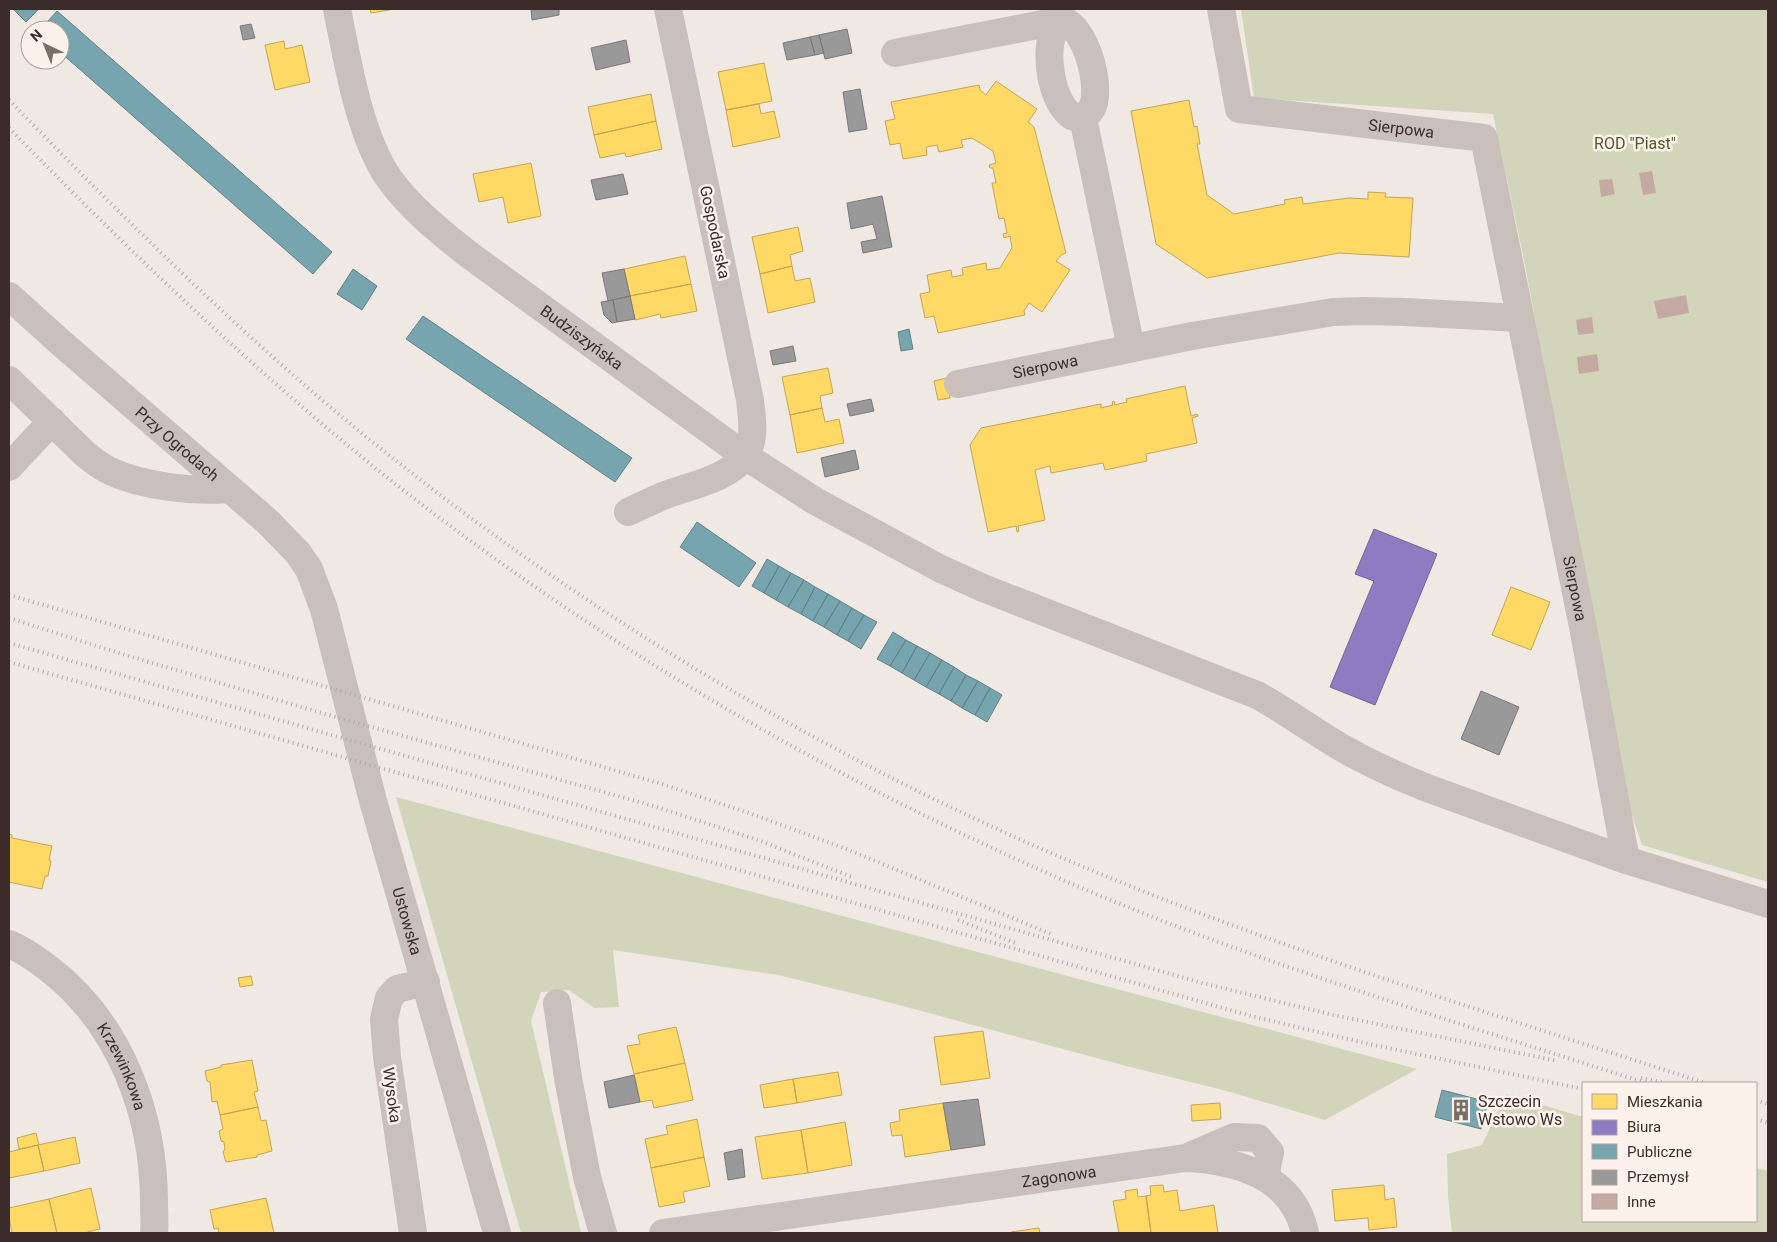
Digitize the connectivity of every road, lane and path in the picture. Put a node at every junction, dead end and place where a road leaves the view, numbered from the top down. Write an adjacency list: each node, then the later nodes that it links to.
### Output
1 (336, 9): 13 (street, Budziszyńska)
2 (668, 9): 13 (street, Gospodarska)
3 (1220, 9): 8 (street, Sierpowa)
4 (1062, 15): 5 (street); 6 (street); 6 (street)
5 (895, 53)
6 (1083, 118): 9 (street)
7 (9, 296): 15 (street, Przy Ogrodach)
8 (1520, 318): 9 (street, Sierpowa); 18 (street, Sierpowa)
9 (1131, 348): 11 (street, Sierpowa)
10 (9, 380): 12 (street)
11 (958, 384)
12 (52, 420): 14 (street); 15 (street)
13 (745, 456): 16 (street); 18 (street, Budziszyńska)
14 (9, 467)
15 (228, 490): 17 (street, Przy Ogrodach)
16 (628, 512)
17 (324, 609): 21 (street, Ustowska)
18 (1626, 860): 19 (street, Budziszyńska)
19 (1768, 904)
20 (9, 944): 24 (street, Krzewinkowa)
21 (426, 982): 25 (street, Wysoka); 26 (street, Ustowska)
22 (556, 1003): 27 (street)
23 (783, 1225): 28 (street, Zagonowa); 29 (street, Zagonowa)
24 (154, 1233)
25 (413, 1233)
26 (497, 1233)
27 (603, 1233)
28 (664, 1233)
29 (1305, 1233)

